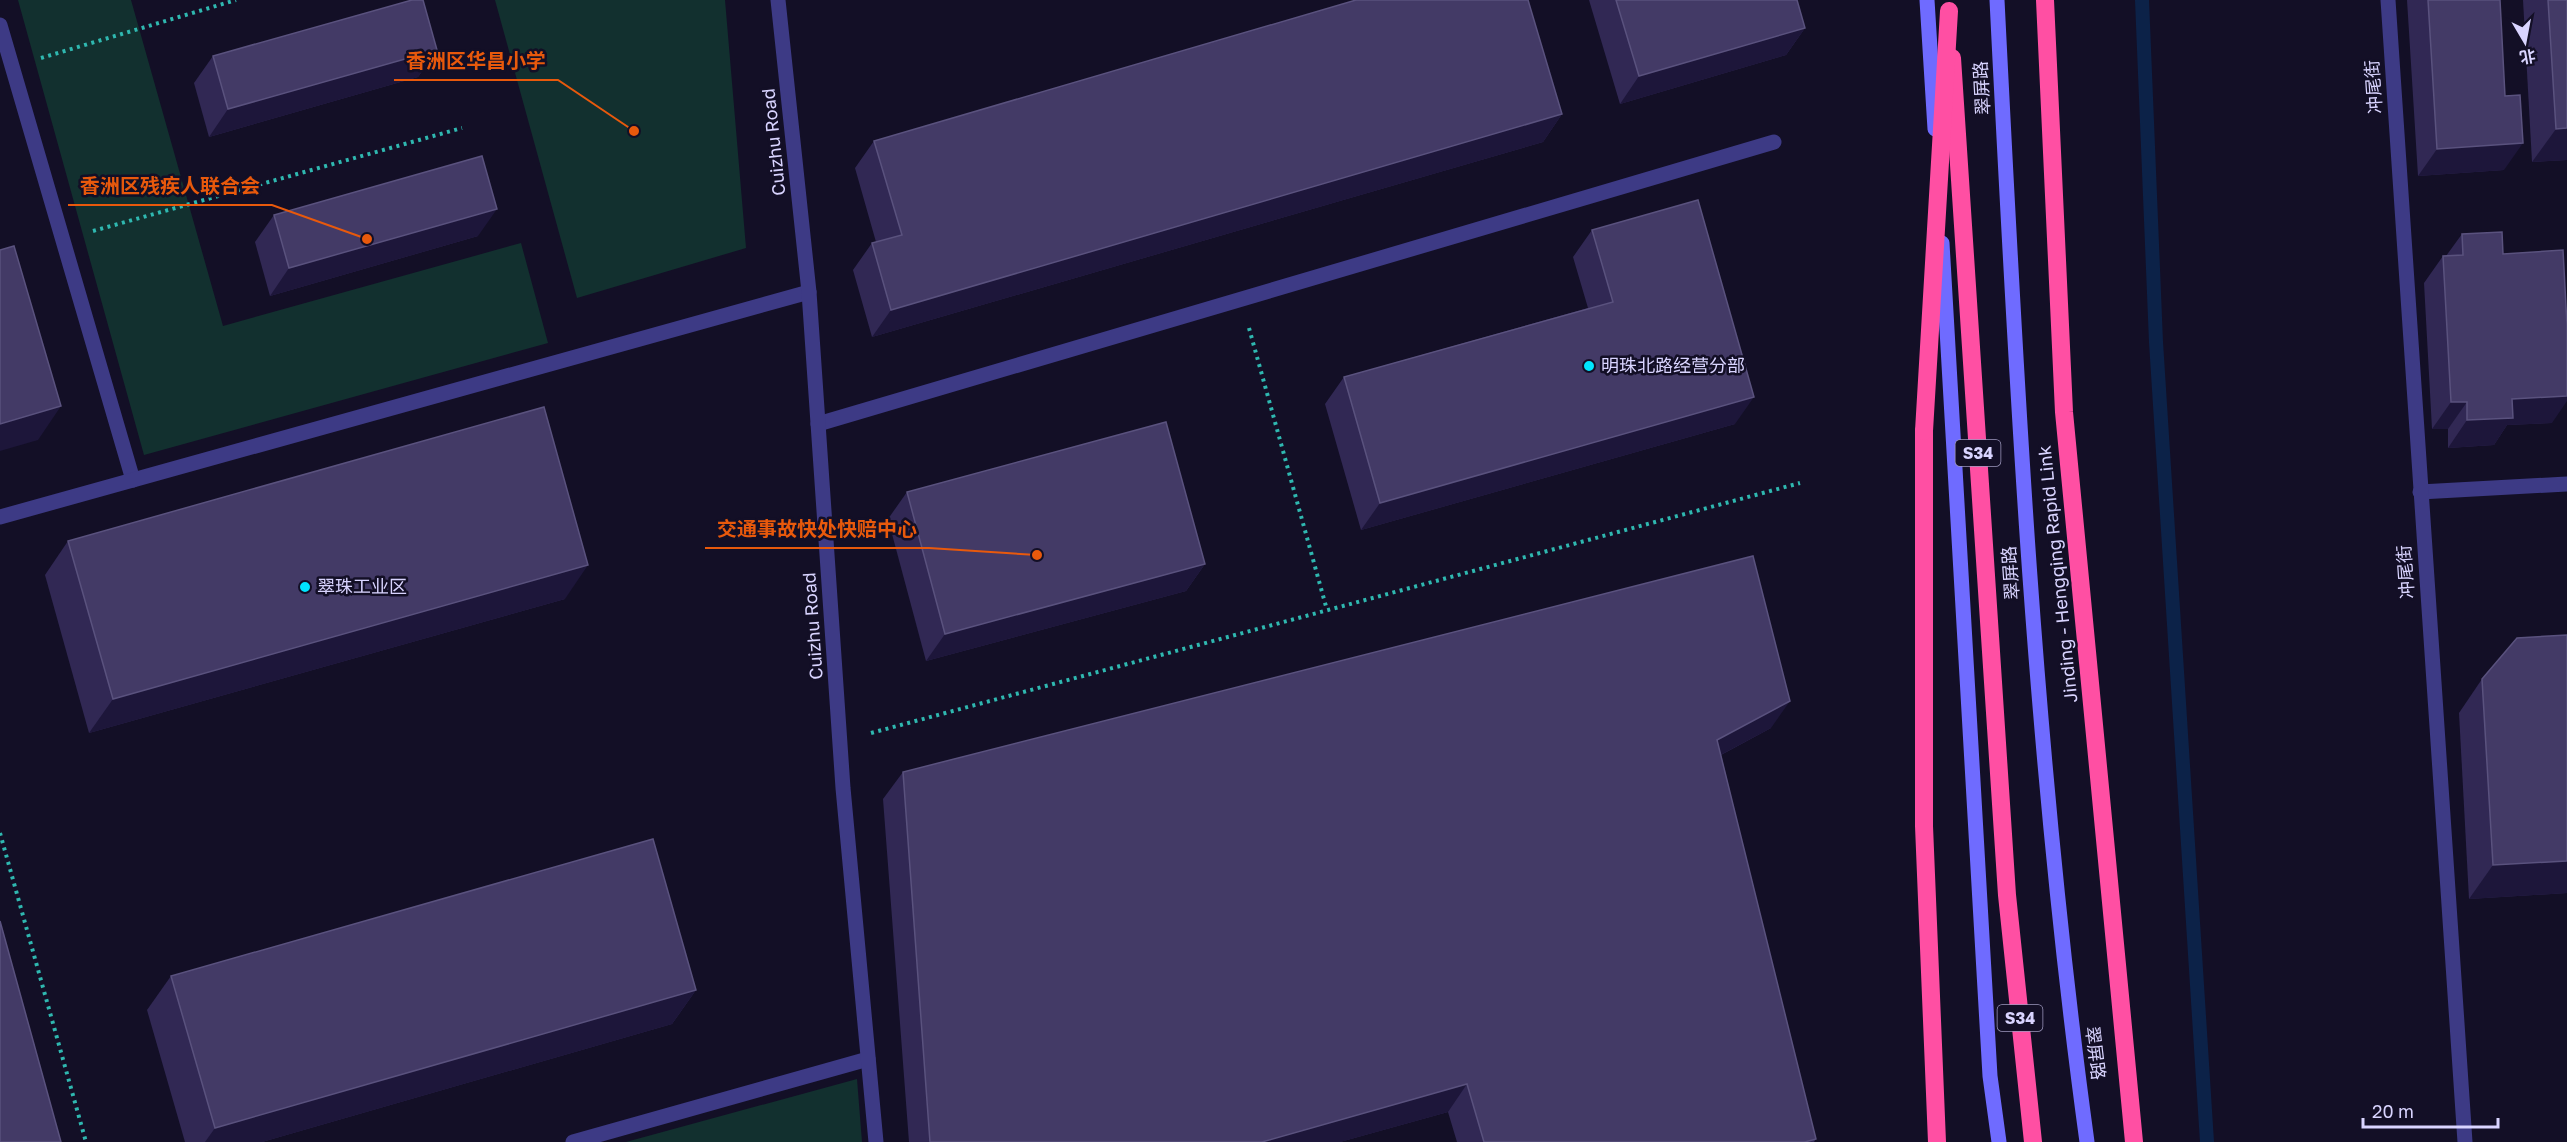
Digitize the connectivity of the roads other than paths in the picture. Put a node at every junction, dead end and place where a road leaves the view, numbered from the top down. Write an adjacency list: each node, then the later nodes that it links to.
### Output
1 (778, 0): 9 (street, Cuizhu Road)
2 (1928, 0): 19 (main road)
3 (1996, 0): 21 (main road, 翠屏路)
4 (2044, 0): 22 (highway, Jinding - Hengqing Rapid Link)
5 (2388, 0): 13 (street, 冲尾街)
6 (1949, 5): 18 (highway, bridge); 20 (highway, S34, bridge)
7 (0, 25): 11 (street)
8 (1774, 142): 10 (street)
9 (809, 292): 10 (street, Cuizhu Road); 11 (street)
10 (818, 424): 15 (street, Cuizhu Road)
11 (133, 480): 14 (street)
12 (2567, 484): 13 (street)
13 (2420, 492): 23 (street, 冲尾街)
14 (0, 517)
15 (868, 1059): 16 (street); 17 (street, Cuizhu Road)
16 (573, 1142)
17 (876, 1142)
18 (1937, 1142)
19 (1999, 1142)
20 (2033, 1142)
21 (2087, 1142)
22 (2134, 1142)
23 (2465, 1142)

